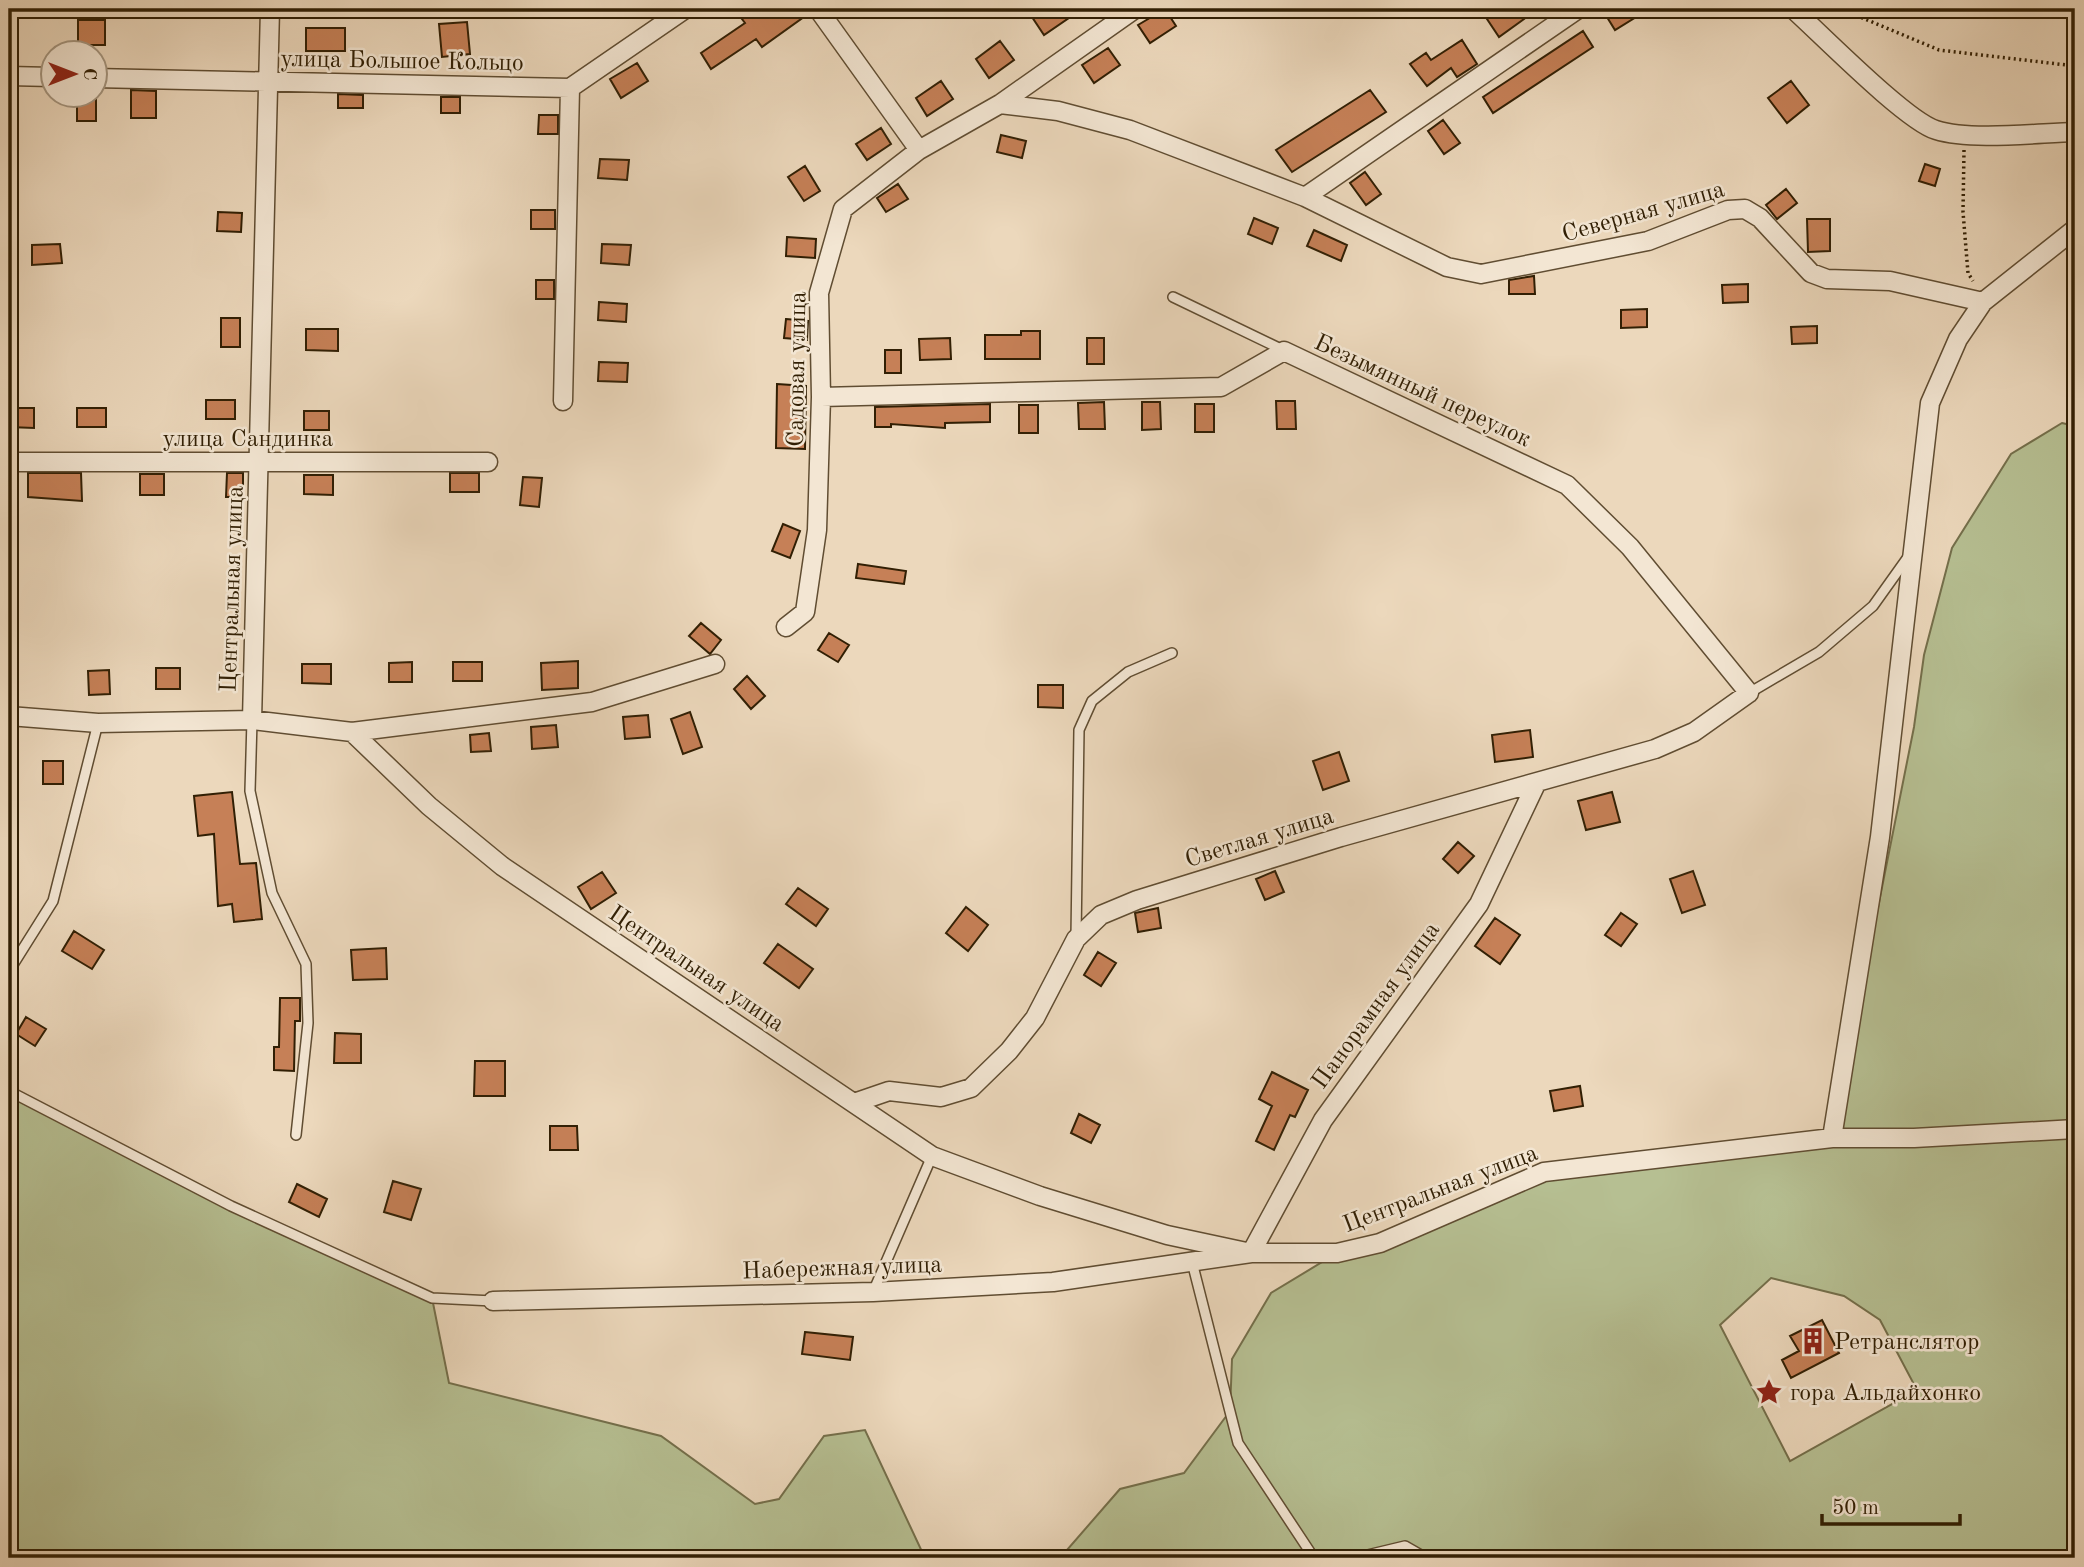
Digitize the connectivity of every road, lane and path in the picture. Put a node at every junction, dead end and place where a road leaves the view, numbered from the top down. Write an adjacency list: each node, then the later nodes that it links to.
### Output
1 (270, 9): 12 (street, Центральная улица)
2 (685, 9): 13 (street)
3 (818, 9): 17 (street)
4 (1135, 9): 14 (street, Садовая улица)
5 (1578, 9): 18 (street)
6 (1793, 9): 16 (street)
7 (1841, 9): 8 (path)
8 (2075, 66)
9 (9, 76): 10 (street)
10 (38, 77)
11 (108, 78): 12 (street, улица Большое Кольцо)
12 (268, 82): 13 (street, улица Большое Кольцо); 26 (street, Центральная улица)
13 (570, 88): 24 (street)
14 (1000, 104): 17 (street, Садовая улица); 18 (street, Северная улица)
15 (2075, 132): 16 (street)
16 (1964, 134): 21 (path)
17 (919, 150): 23 (street, Садовая улица)
18 (1305, 197): 21 (street, Северная улица)
19 (2075, 229): 21 (street)
20 (1173, 297): 22 (lane)
21 (1983, 302): 28 (street)
22 (1284, 351): 23 (street, Безымянный переулок); 32 (street, Безымянный переулок)
23 (821, 397): 29 (street, Садовая улица)
24 (563, 401)
25 (9, 462): 26 (street, улица Сандинка)
26 (260, 462): 27 (street, улица Сандинка); 34 (street, Центральная улица)
27 (488, 462)
28 (1915, 547): 32 (lane); 44 (street)
29 (786, 626)
30 (1172, 653): 38 (lane)
31 (715, 664): 36 (street)
32 (1749, 693): 37 (street, Светлая улица)
33 (9, 716): 35 (street)
34 (252, 720): 35 (street); 36 (street, Центральная улица); 43 (lane)
35 (98, 723): 39 (lane)
36 (352, 732): 41 (street, Центральная улица)
37 (1536, 784): 38 (street, Светлая улица); 46 (street, Панорамная улица)
38 (1076, 939): 41 (street, Светлая улица)
39 (9, 971)
40 (9, 1091): 49 (lane, Набережная улица)
41 (854, 1103): 45 (street, Центральная улица)
42 (2075, 1129): 44 (street, Центральная улица)
43 (296, 1135)
44 (1832, 1138): 46 (street, Центральная улица)
45 (932, 1156): 46 (street, Центральная улица); 48 (lane)
46 (1251, 1253): 47 (street, Набережная улица)
47 (1192, 1262): 48 (street, Набережная улица); 50 (lane)
48 (873, 1292): 49 (street, Набережная улица)
49 (494, 1301)
50 (1314, 1558)
51 (1355, 1558): 52 (lane)
52 (1426, 1558)

